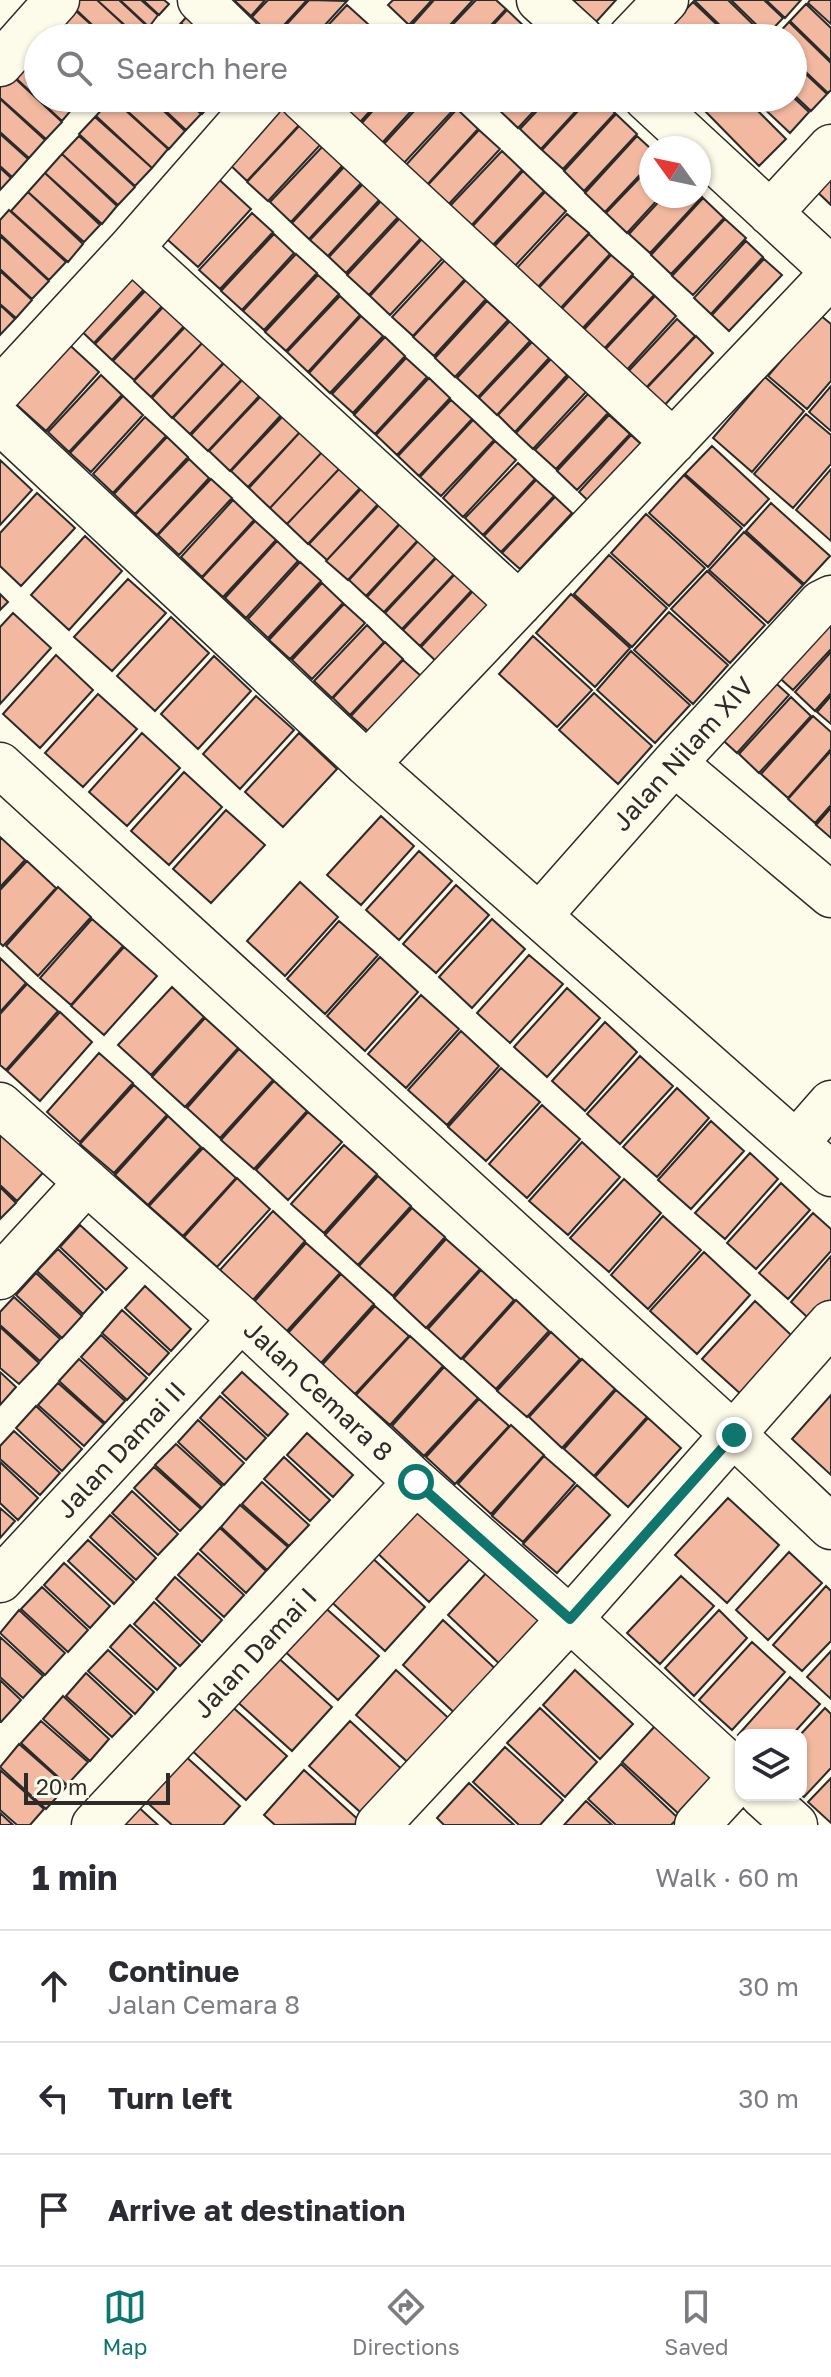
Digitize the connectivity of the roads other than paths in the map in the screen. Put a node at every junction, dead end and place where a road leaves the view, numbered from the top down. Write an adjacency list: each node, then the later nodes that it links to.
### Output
1 (57, 0): 5 (street)
2 (200, 0): 6 (street)
3 (539, 0): 7 (street)
4 (666, 0): 8 (street)
5 (36, 24)
6 (225, 24)
7 (566, 24)
8 (643, 24)
9 (24, 37): 10 (street)
10 (0, 64)
11 (250, 112): 16 (street)
12 (317, 112): 21 (street)
13 (661, 112): 15 (street)
14 (831, 147): 15 (street)
15 (770, 213): 17 (street)
16 (131, 248): 19 (street); 23 (street)
17 (831, 269)
18 (831, 275): 21 (street)
19 (0, 390)
20 (0, 421): 25 (street)
21 (673, 442): 23 (street)
22 (831, 598): 24 (street, Jalan Nilam XIV)
23 (519, 604): 25 (street)
24 (674, 763): 27 (street); 28 (street, Jalan Nilam XIV)
25 (367, 764): 28 (street)
26 (0, 765): 37 (street)
27 (831, 895)
28 (539, 916): 31 (street)
29 (831, 1103): 31 (street)
30 (0, 1105): 33 (street, Jalan Cemara 8)
31 (796, 1143): 32 (street)
32 (831, 1174)
33 (87, 1182): 34 (street); 35 (street, Jalan Cemara 8)
34 (0, 1277)
35 (241, 1319): 38 (street, Jalan Cemara 8); 40 (street, Jalan Damai II)
36 (831, 1323): 37 (street)
37 (734, 1435): 39 (street); 41 (street)
38 (416, 1482): 41 (street, Jalan Cemara 8); 45 (street, Jalan Damai I)
39 (831, 1527)
40 (0, 1580)
41 (570, 1619): 42 (street, Jalan Cemara 8); 46 (street)
42 (735, 1770)
43 (735, 1783): 47 (street)
44 (769, 1801): 48 (street)
45 (94, 1825)
46 (378, 1825)
47 (697, 1825)
48 (795, 1825)

